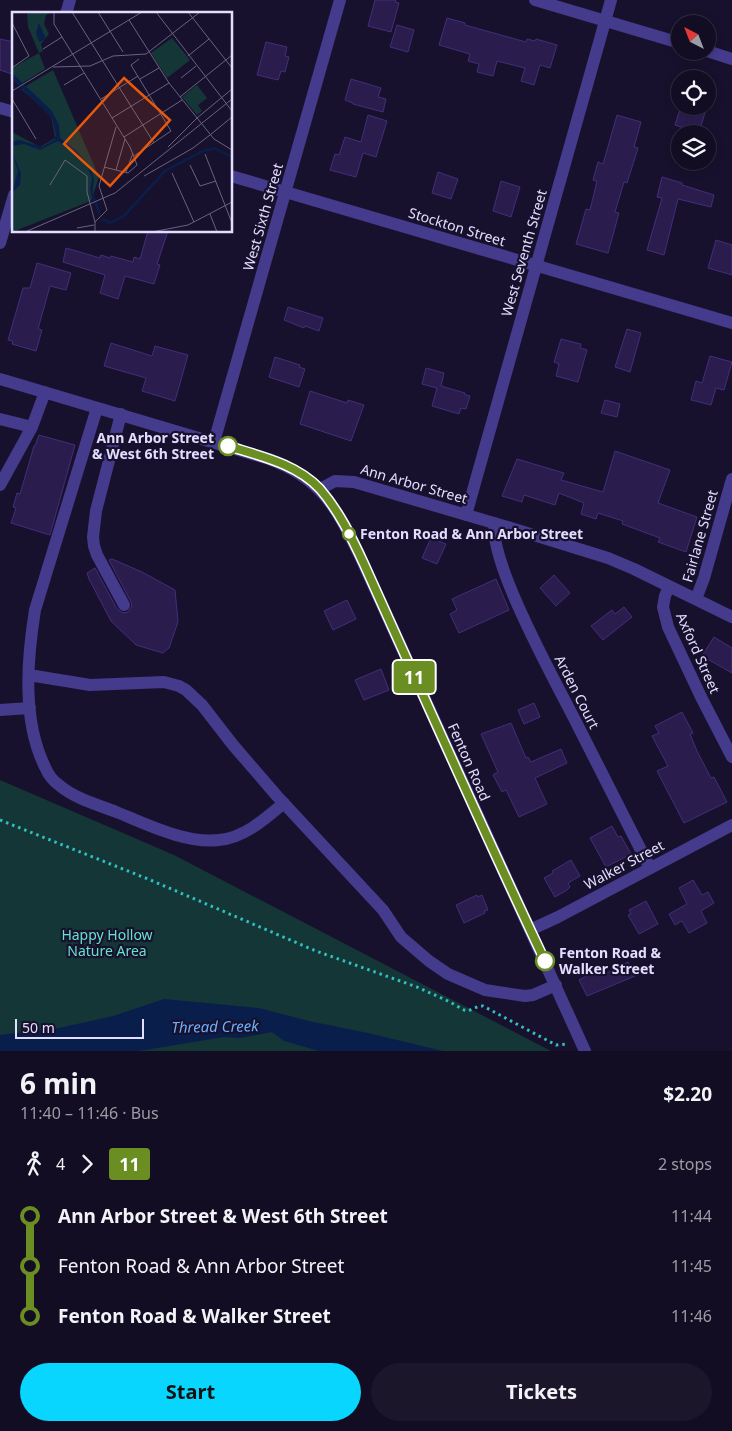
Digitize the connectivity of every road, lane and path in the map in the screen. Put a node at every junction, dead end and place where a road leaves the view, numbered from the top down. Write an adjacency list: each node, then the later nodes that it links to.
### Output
1 (340, 0): 9 (street, West Sixth Street)
2 (535, 0): 4 (street)
3 (611, 0): 4 (street, West Seventh Street)
4 (605, 21): 5 (street); 12 (street, West Seventh Street)
5 (671, 40)
6 (716, 54): 7 (street)
7 (732, 58)
8 (232, 176): 9 (street, Stockton Street)
9 (286, 192): 12 (street, Stockton Street); 20 (street, West Sixth Street)
10 (12, 202): 11 (street)
11 (0, 243)
12 (536, 265): 13 (street, Stockton Street); 24 (street, West Seventh Street)
13 (732, 323)
14 (0, 380): 15 (street)
15 (45, 392): 16 (street); 19 (street)
16 (97, 408): 17 (street); 30 (street)
17 (121, 414): 20 (street); 28 (street)
18 (0, 419): 19 (street)
19 (32, 427): 22 (street)
20 (214, 442): 23 (street)
21 (732, 480): 27 (street, Fairlane Street)
22 (0, 485)
23 (320, 489): 24 (street, Ann Arbor Street); 38 (street, Fenton Road)
24 (466, 514): 25 (street, Ann Arbor Street)
25 (495, 523): 26 (street, Ann Arbor Street); 37 (street, Arden Court)
26 (670, 586): 27 (street, Ann Arbor Street); 33 (street, Axford Street)
27 (696, 600): 29 (street, Ann Arbor Street)
28 (124, 605)
29 (732, 617)
30 (29, 674): 31 (street); 34 (street)
31 (30, 708): 32 (street); 34 (street)
32 (0, 710)
33 (732, 757)
34 (284, 803): 39 (street)
35 (0, 820): 40 (path)
36 (732, 825): 37 (street, Walker Street)
37 (650, 868): 38 (street, Walker Street)
38 (530, 930): 39 (street, Fenton Road)
39 (556, 986): 40 (street, Fenton Road)
40 (582, 1046)

